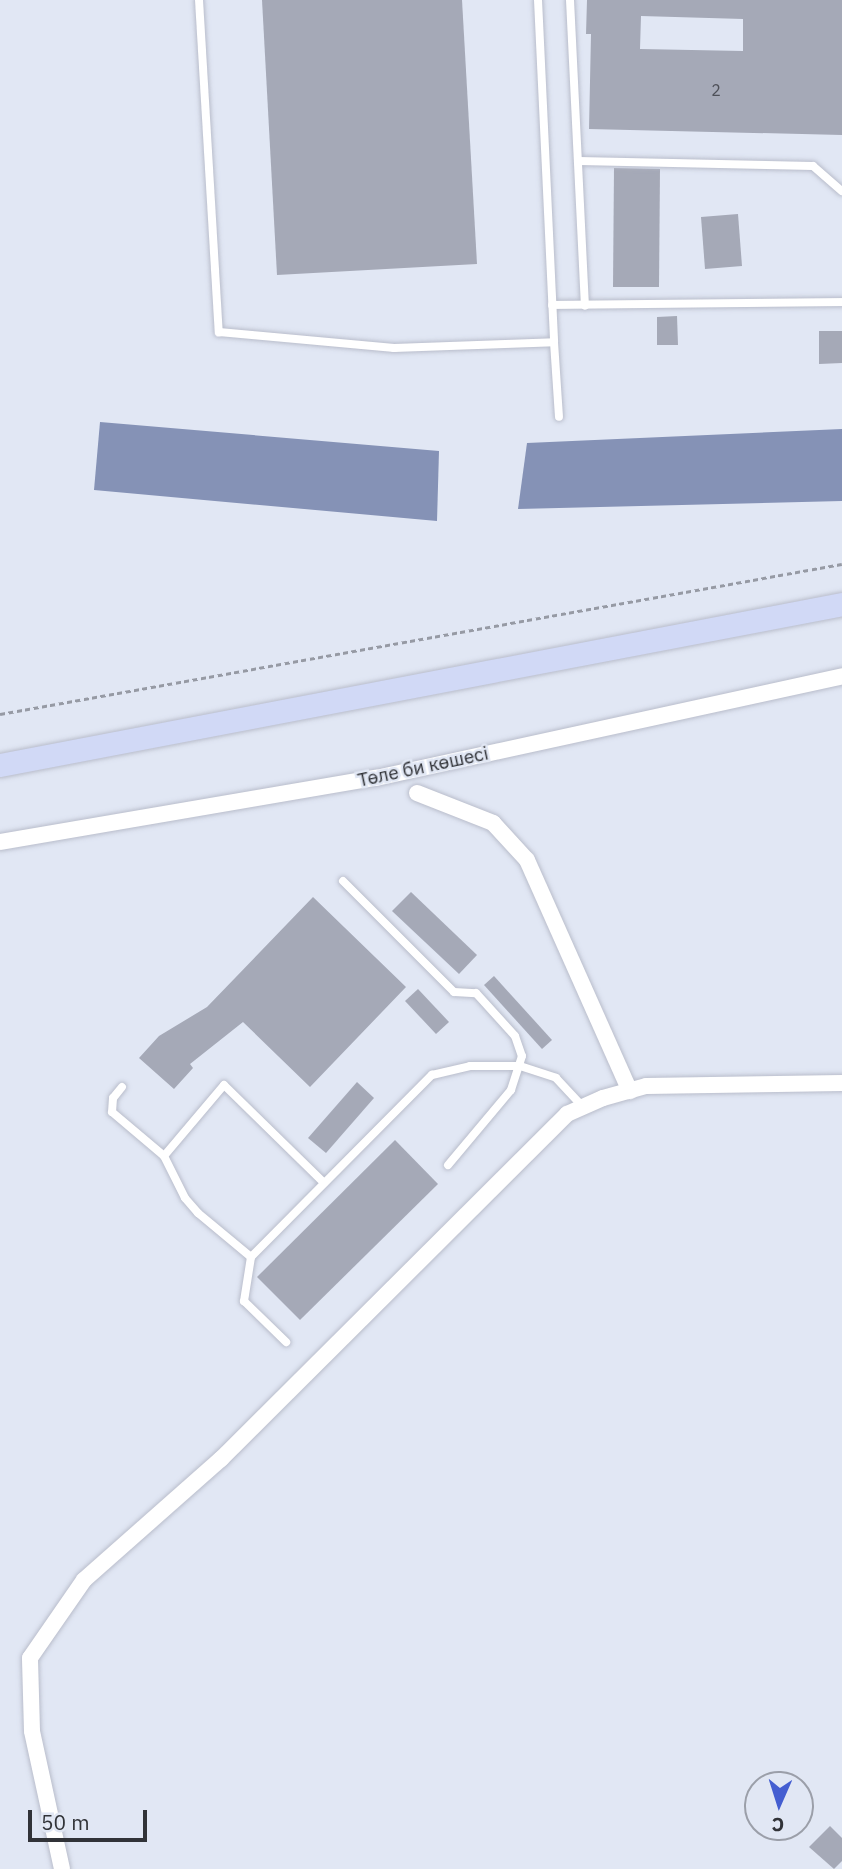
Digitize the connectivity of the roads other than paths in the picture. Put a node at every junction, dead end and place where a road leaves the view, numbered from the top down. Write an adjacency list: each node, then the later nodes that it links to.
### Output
1 (199, 0): 9 (lane)
2 (538, 0): 7 (lane)
3 (570, 0): 4 (lane)
4 (579, 161): 5 (lane); 8 (lane)
5 (842, 191)
6 (842, 302): 8 (lane)
7 (552, 305): 8 (lane); 9 (lane)
8 (584, 306)
9 (554, 342): 10 (lane)
10 (559, 417)
11 (842, 604): 13 (main road)
12 (842, 676): 15 (street, Төле би көшесі)
13 (0, 765)
14 (417, 793): 20 (street)
15 (0, 842)
16 (343, 881): 17 (lane)
17 (520, 1066): 21 (lane); 23 (lane); 24 (lane)
18 (842, 1083): 20 (street)
19 (122, 1087): 22 (lane)
20 (629, 1091): 21 (street)
21 (583, 1107): 27 (street)
22 (164, 1156): 24 (lane); 25 (lane)
23 (448, 1165)
24 (324, 1183): 25 (lane)
25 (251, 1257): 26 (lane)
26 (286, 1342)
27 (62, 1869)

